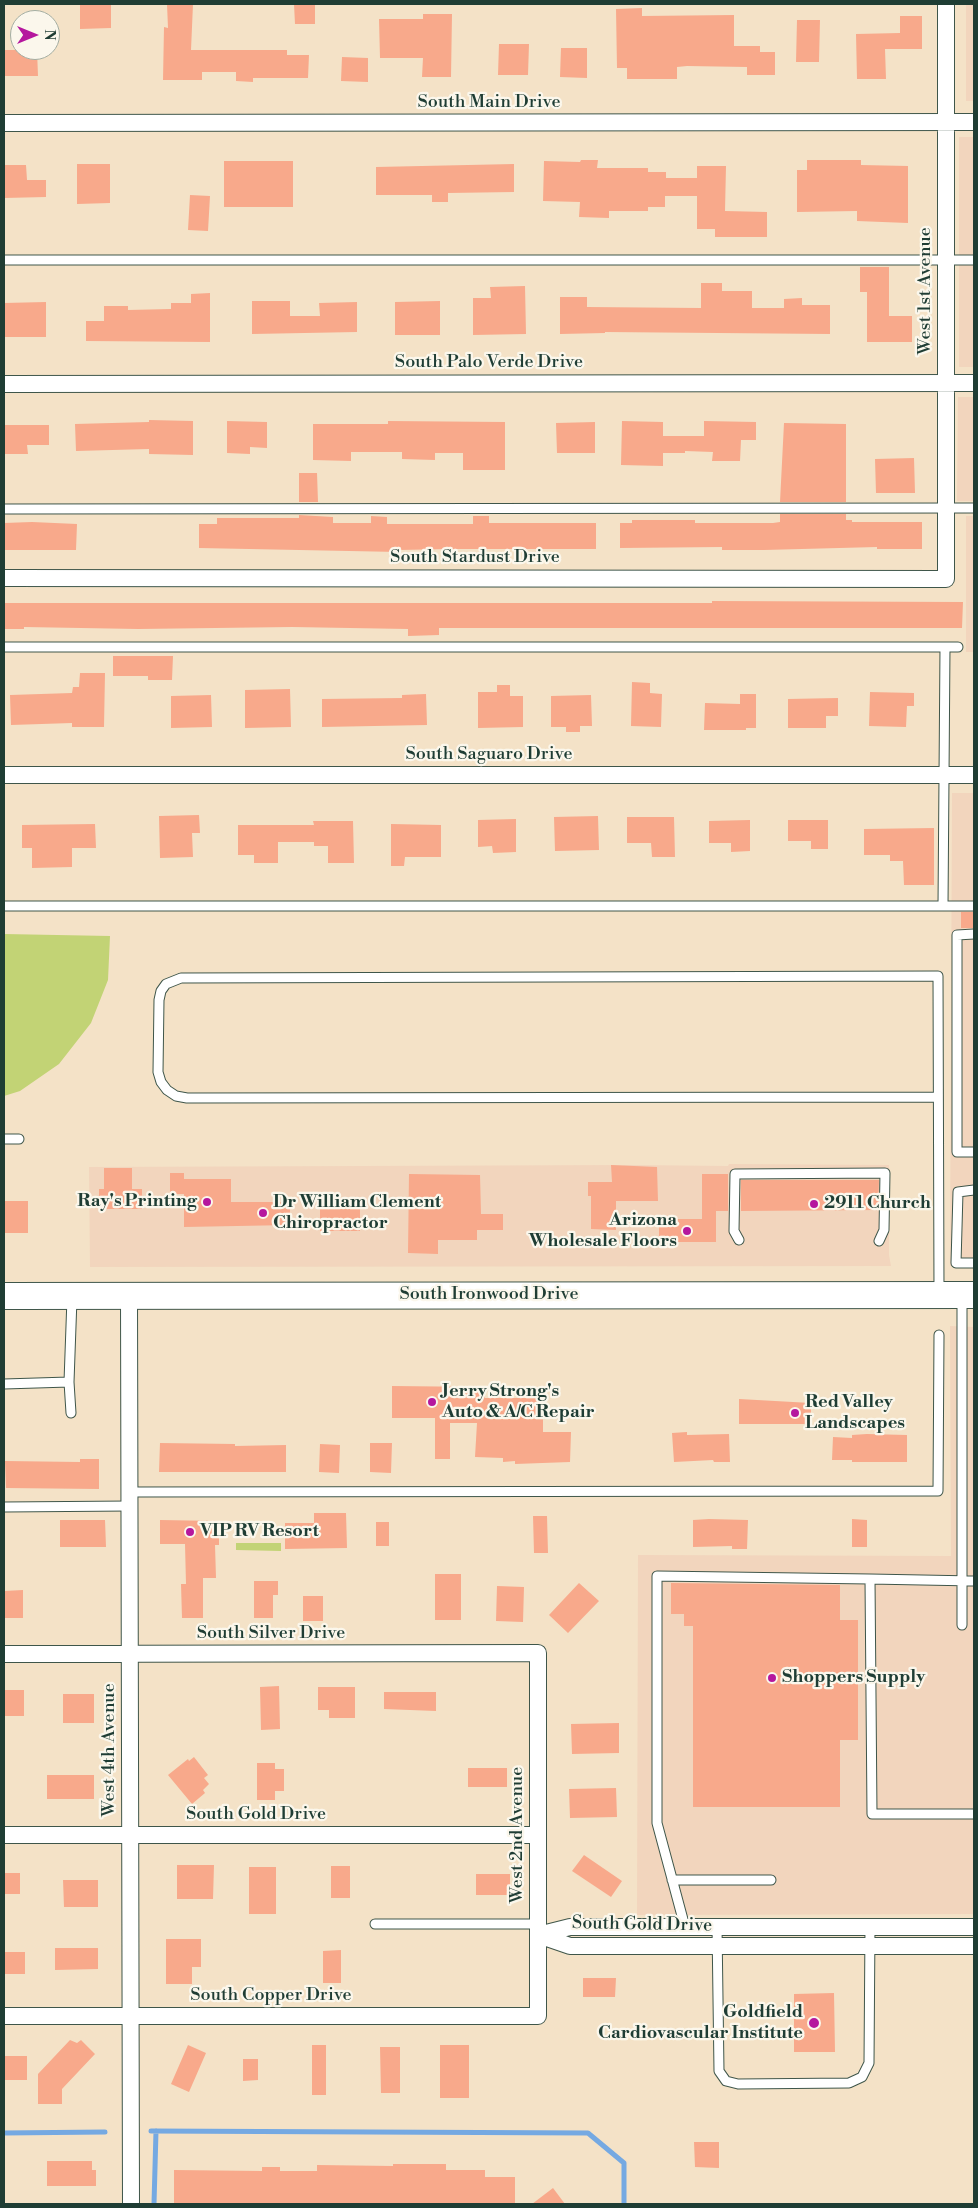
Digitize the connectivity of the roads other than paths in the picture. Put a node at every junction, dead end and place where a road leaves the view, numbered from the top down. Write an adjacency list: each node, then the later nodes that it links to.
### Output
1 (946, 4): 2 (street, West 1st Avenue)
2 (946, 122): 3 (street, South Main Drive); 4 (street, South Main Drive); 7 (street, West 1st Avenue)
3 (974, 122)
4 (4, 123)
5 (4, 260): 7 (lane)
6 (974, 260): 7 (lane)
7 (946, 261): 8 (street, West 1st Avenue)
8 (946, 383): 9 (street, South Palo Verde Drive); 10 (street, South Palo Verde Drive); 12 (street, West 1st Avenue)
9 (974, 383)
10 (4, 384)
11 (4, 508): 12 (lane)
12 (946, 508): 13 (lane); 15 (street, West 1st Avenue)
13 (974, 508)
14 (4, 578): 15 (street, South Stardust Drive)
15 (946, 578)
16 (4, 647): 17 (lane)
17 (945, 647): 18 (lane); 20 (lane)
18 (958, 647)
19 (4, 775): 20 (street, South Saguaro Drive)
20 (943, 775): 21 (street, South Saguaro Drive); 23 (lane)
21 (974, 775)
22 (4, 906): 23 (lane)
23 (943, 906): 24 (lane)
24 (974, 906)
25 (974, 934): 29 (lane)
26 (938, 1097): 26 (lane); 34 (lane)
27 (4, 1139): 28 (lane)
28 (19, 1139)
29 (974, 1152)
30 (974, 1190): 33 (lane)
31 (739, 1240): 32 (lane)
32 (879, 1241)
33 (974, 1263)
34 (958, 1295): 37 (main road, South Ironwood Drive); 45 (lane)
35 (4, 1296): 36 (main road, South Ironwood Drive)
36 (72, 1296): 37 (main road, South Ironwood Drive); 39 (lane)
37 (129, 1296): 42 (street, West 4th Avenue)
38 (939, 1335): 42 (lane)
39 (69, 1382): 40 (lane); 41 (lane)
40 (4, 1384)
41 (71, 1414)
42 (129, 1499): 43 (lane); 50 (street, West 4th Avenue)
43 (4, 1506)
44 (870, 1579): 45 (lane); 51 (lane); 55 (lane)
45 (962, 1581): 46 (lane); 47 (lane)
46 (974, 1581)
47 (962, 1625)
48 (538, 1653): 50 (street, South Silver Drive); 54 (street, West 2nd Avenue)
49 (4, 1654): 50 (street, South Silver Drive)
50 (130, 1654): 53 (street, West 4th Avenue)
51 (974, 1814)
52 (4, 1835): 53 (street, South Gold Drive)
53 (130, 1835): 54 (street, South Gold Drive); 68 (street, West 4th Avenue)
54 (538, 1835): 62 (street, West 2nd Avenue)
55 (672, 1880): 56 (lane); 58 (lane)
56 (770, 1880)
57 (375, 1924): 62 (lane)
58 (685, 1927): 59 (street, South Gold Drive); 62 (street, South Gold Drive); 66 (street)
59 (717, 1927): 60 (street, South Gold Drive); 63 (lane)
60 (870, 1927): 61 (street, South Gold Drive); 64 (lane)
61 (974, 1927)
62 (538, 1930): 66 (street, South Gold Drive); 69 (street, West 2nd Avenue)
63 (717, 1946): 64 (street, South Gold Drive); 64 (lane); 66 (street, South Gold Drive)
64 (870, 1946): 65 (street, South Gold Drive)
65 (974, 1946)
66 (686, 1947)
67 (4, 2016): 68 (street, South Copper Drive)
68 (130, 2016): 69 (street, South Copper Drive); 70 (street, West 4th Avenue)
69 (538, 2016)
70 (131, 2204)

